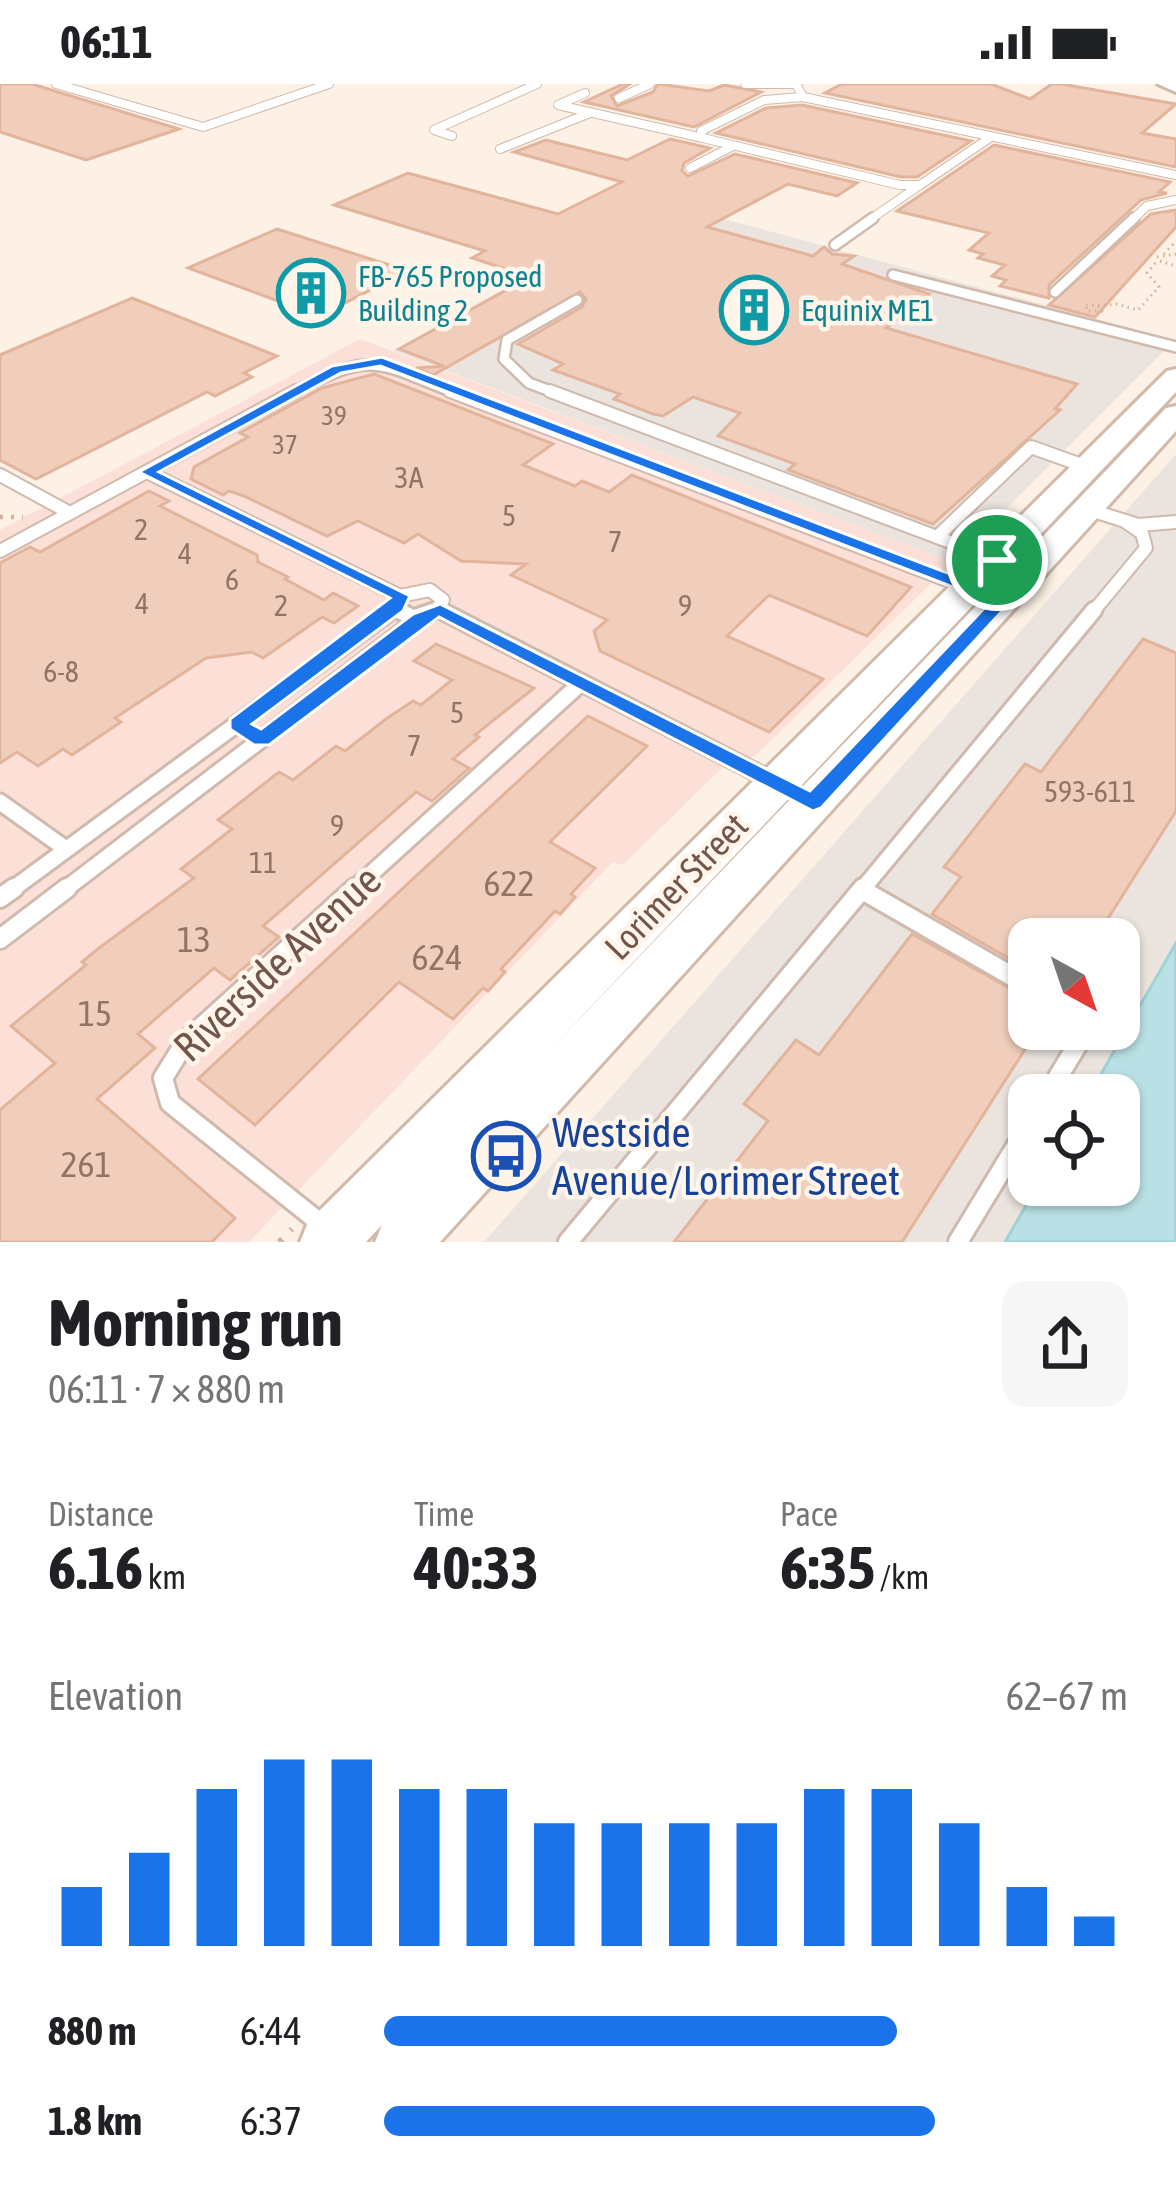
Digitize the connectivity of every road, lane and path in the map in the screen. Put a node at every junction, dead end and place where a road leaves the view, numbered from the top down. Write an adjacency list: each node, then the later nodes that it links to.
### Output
1 (56, 84): 2 (lane)
2 (329, 84)
3 (537, 84): 13 (lane)
4 (650, 84): 11 (lane)
5 (745, 84): 6 (lane)
6 (796, 84): 10 (lane)
7 (1166, 84): 8 (main road)
8 (1176, 87)
9 (585, 93): 12 (lane)
10 (803, 97): 14 (lane); 15 (lane)
11 (619, 98)
12 (590, 113): 15 (lane); 17 (lane)
13 (452, 136)
14 (991, 137): 19 (lane); 20 (lane)
15 (703, 139): 16 (lane)
16 (734, 146): 18 (lane); 20 (lane)
17 (500, 148)
18 (690, 168)
19 (1176, 175)
20 (920, 185): 23 (lane)
21 (1176, 200): 29 (lane)
22 (1176, 242): 24 (path)
23 (835, 245)
24 (1164, 254): 25 (path); 26 (path)
25 (1176, 254)
26 (1158, 260): 27 (path); 31 (path)
27 (1176, 266)
28 (893, 275): 32 (lane)
29 (1055, 292)
30 (577, 300): 42 (lane)
31 (1098, 306)
32 (1176, 346)
33 (1176, 376): 35 (main road, Lorimer Street)
34 (1176, 414): 38 (main road, Lorimer Street)
35 (1087, 467): 38 (main road, Lorimer Street); 42 (lane)
36 (147, 472): 39 (lane); 44 (lane); 45 (lane)
37 (0, 475): 39 (lane)
38 (1072, 504): 40 (lane); 44 (main road, Lorimer Street)
39 (70, 513): 43 (lane)
40 (1126, 522): 41 (lane); 55 (lane)
41 (1176, 522)
42 (937, 538): 44 (lane)
43 (0, 551)
44 (999, 580): 51 (main road, Lorimer Street)
45 (398, 602): 46 (lane); 47 (lane); 49 (lane)
46 (440, 610): 47 (lane); 48 (lane)
47 (420, 618): 50 (lane)
48 (581, 682): 51 (lane); 60 (lane, Riverside Avenue)
49 (237, 724): 50 (lane); 53 (lane)
50 (261, 740): 54 (lane)
51 (795, 793): 60 (main road, Lorimer Street); 61 (main road, Lorimer Street)
52 (0, 802): 53 (lane)
53 (60, 854): 54 (lane); 56 (lane)
54 (80, 879): 57 (lane)
55 (864, 891): 58 (lane); 62 (lane)
56 (0, 898)
57 (0, 939)
58 (1008, 974)
59 (1008, 1160): 63 (lane)
60 (336, 1239)
61 (403, 1242)
62 (568, 1242)
63 (958, 1242)

